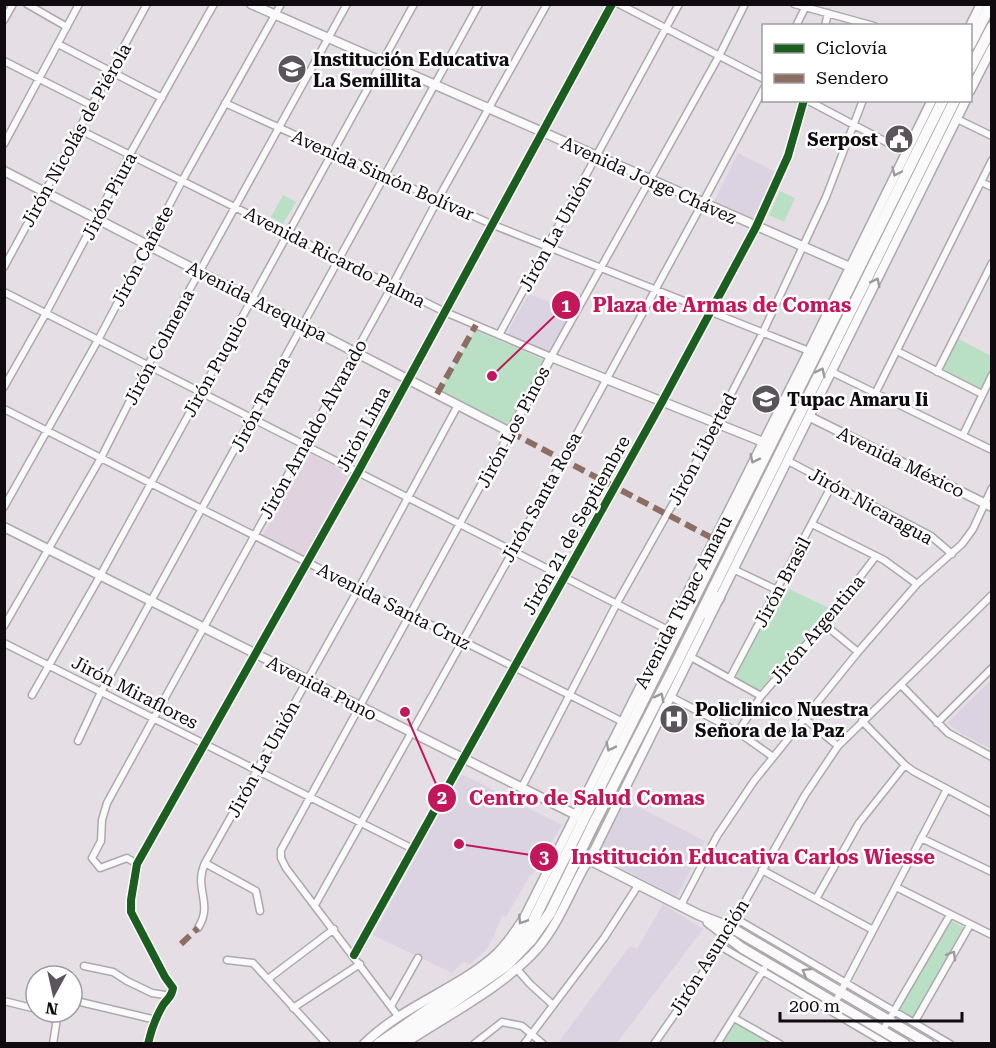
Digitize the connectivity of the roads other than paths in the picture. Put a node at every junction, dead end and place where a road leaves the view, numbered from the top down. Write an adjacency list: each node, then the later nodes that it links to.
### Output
1 (13, 4): 22 (street)
2 (27, 4): 27 (street)
3 (79, 4): 27 (street)
4 (147, 4): 38 (street, Jirón Nicolás de Piérola)
5 (214, 4): 44 (street, Jirón Piura)
6 (251, 4): 21 (main road, Avenida Jorge Chávez)
7 (281, 4): 21 (street, Jirón Cañete)
8 (347, 4): 30 (street, Jirón Colmena)
9 (414, 4): 36 (street, Jirón Puquio)
10 (479, 4): 41 (street, Jirón Tarma)
11 (547, 4): 54 (street, Jirón Arnaldo Alvarado)
12 (612, 4): 59 (street, Jirón Lima)
13 (619, 4): 29 (street)
14 (679, 4): 29 (street, Jirón La Unión)
15 (745, 4): 34 (street, Jirón Los Pinos)
16 (794, 4): 19 (street)
17 (981, 4): 26 (main road)
18 (991, 4): 31 (highway)
19 (805, 8): 20 (street); 23 (street)
20 (828, 13): 24 (street); 25 (street)
21 (275, 15): 30 (main road, Avenida Jorge Chávez); 52 (street, Jirón Cañete)
22 (4, 20)
23 (797, 24)
24 (825, 24)
25 (867, 24)
26 (971, 24)
27 (67, 27): 32 (street)
28 (992, 27): 37 (highway)
29 (666, 28): 34 (street); 65 (street, Jirón La Unión)
30 (328, 38): 36 (main road, Avenida Jorge Chávez); 57 (street, Jirón Colmena)
31 (972, 41)
32 (58, 44): 38 (street); 40 (street)
33 (992, 48): 42 (main road)
34 (719, 56): 39 (street); 69 (street, Jirón Los Pinos)
35 (4, 61): 40 (street)
36 (382, 62): 41 (main road, Avenida Jorge Chávez); 62 (street, Jirón Puquio)
37 (972, 65)
38 (110, 71): 44 (street); 53 (street, Jirón Nicolás de Piérola)
39 (762, 78)
40 (39, 79): 53 (street); 61 (street)
41 (435, 86): 54 (main road, Avenida Jorge Chávez); 68 (street, Jirón Tarma)
42 (972, 87)
43 (762, 92): 75 (street, Jirón Santa Rosa)
44 (162, 98): 64 (street, Jirón Piura)
45 (805, 102): 79 (street, Jirón 21 de Septiembre)
46 (810, 102): 56 (street)
47 (862, 102): 56 (street, Jirón Libertad)
48 (931, 102): 63 (main road, Avenida Túpac Amaru)
49 (942, 102): 199 (highway, Avenida Túpac Amaru)
50 (954, 102): 169 (highway, Avenida Túpac Amaru, one-way to 50)
51 (965, 102): 55 (main road, Avenida Túpac Amaru)
52 (225, 103): 57 (street, Avenida Simón Bolívar); 70 (street, Jirón Cañete)
53 (91, 105): 58 (street, Jirón Nicolás de Piérola)
54 (488, 109): 59 (main road, Avenida Jorge Chávez); 74 (street, Jirón Arnaldo Alvarado)
55 (957, 119): 60 (street); 106 (main road, Avenida Túpac Amaru, one-way to 55)
56 (854, 125): 63 (street); 83 (street, Jirón Libertad)
57 (279, 128): 62 (street, Avenida Simón Bolívar); 76 (street, Jirón Colmena)
58 (78, 129): 64 (street, Avenida Ricardo Palma); 73 (street, Jirón Nicolás de Piérola)
59 (542, 133): 65 (main road, Avenida Jorge Chávez); 78 (street, Jirón Lima)
60 (992, 136)
61 (4, 144)
62 (332, 152): 68 (street, Avenida Simón Bolívar); 80 (street, Jirón Puquio)
63 (905, 152): 87 (main road, Avenida Túpac Amaru, one-way to 87)
64 (130, 154): 70 (street, Avenida Ricardo Palma); 77 (street, Jirón Piura)
65 (597, 157): 69 (main road, Avenida Jorge Chávez); 82 (street, Jirón La Unión)
66 (992, 160): 71 (street)
67 (4, 171): 73 (main road, Avenida Arequipa)
68 (386, 175): 74 (street, Avenida Simón Bolívar); 84 (street, Jirón Tarma)
69 (650, 180): 75 (main road, Avenida Jorge Chávez); 88 (street, Jirón Los Pinos)
70 (182, 181): 76 (street, Avenida Ricardo Palma); 81 (street, Jirón Cañete)
71 (981, 182): 72 (street); 102 (street)
72 (992, 187)
73 (45, 191): 77 (main road, Avenida Arequipa); 86 (street, Jirón Nicolás de Piérola)
74 (438, 199): 78 (street, Avenida Simón Bolívar); 90 (street, Jirón Arnaldo Alvarado)
75 (702, 204): 79 (main road, Avenida Jorge Chávez); 91 (street, Jirón Santa Rosa)
76 (236, 207): 80 (street, Avenida Ricardo Palma); 89 (street, Jirón Colmena)
77 (96, 218): 81 (main road, Avenida Arequipa); 96 (street, Jirón Piura)
78 (491, 224): 82 (street, Avenida Simón Bolívar); 95 (street, Jirón Lima)
79 (756, 227): 83 (main road, Avenida Jorge Chávez); 94 (street, Jirón 21 de Septiembre)
80 (287, 234): 84 (street, Avenida Ricardo Palma); 93 (street, Jirón Puquio)
81 (148, 245): 89 (main road, Avenida Arequipa); 100 (street, Jirón Cañete)
82 (547, 246): 88 (street, Avenida Simón Bolívar); 99 (street, Jirón La Unión)
83 (802, 247): 87 (main road, Avenida Jorge Chávez); 98 (street, Jirón Libertad)
84 (339, 260): 90 (street, Avenida Ricardo Palma); 97 (street, Jirón Tarma)
85 (992, 263): 107 (street)
86 (4, 267)
87 (850, 267): 101 (main road, Avenida Túpac Amaru)
88 (602, 268): 91 (street, Avenida Simón Bolívar); 104 (street, Jirón Los Pinos)
89 (200, 272): 93 (main road, Avenida Arequipa); 105 (street, Jirón Colmena)
90 (392, 286): 95 (street, Avenida Ricardo Palma); 103 (street, Jirón Arnaldo Alvarado)
91 (655, 289): 94 (street, Avenida Simón Bolívar); 110 (street, Jirón Santa Rosa)
92 (4, 292): 96 (street)
93 (252, 298): 97 (main road, Avenida Arequipa); 112 (street, Jirón Puquio)
94 (711, 311): 98 (street, Avenida Simón Bolívar); 115 (street, Jirón 21 de Septiembre)
95 (445, 312): 99 (street, Avenida Ricardo Palma); 109 (street, Jirón Lima)
96 (46, 313): 100 (street); 111 (street, Jirón Piura)
97 (303, 324): 103 (main road, Avenida Arequipa); 119 (street, Jirón Tarma)
98 (763, 332): 101 (street, Avenida Simón Bolívar); 120 (street, Jirón Libertad)
99 (499, 335): 104 (street, Avenida Ricardo Palma)
100 (98, 340): 105 (street); 121 (street, Jirón Cañete)
101 (809, 351): 124 (main road, Avenida Túpac Amaru)
102 (897, 351): 107 (street); 113 (street)
103 (356, 352): 109 (main road, Avenida Arequipa); 125 (street, Jirón Arnaldo Alvarado)
104 (551, 357): 110 (main road, Avenida Ricardo Palma); 122 (main road, Jirón Los Pinos)
105 (148, 365): 112 (street); 127 (street, Jirón Colmena)
106 (832, 372): 113 (street); 118 (main road, Avenida Túpac Amaru)
107 (937, 372): 114 (street)
108 (992, 375): 114 (street)
109 (407, 378): 116 (main road, Avenida Arequipa); 129 (street, Jirón Lima)
110 (606, 380): 115 (main road, Avenida Ricardo Palma); 142 (street, Jirón Santa Rosa)
111 (4, 387)
112 (201, 392): 119 (street); 130 (street, Jirón Puquio)
113 (876, 392): 123 (street)
114 (982, 394): 123 (street)
115 (662, 402): 120 (main road, Avenida Ricardo Palma); 148 (street, Jirón 21 de Septiembre)
116 (458, 405): 122 (main road, Avenida Arequipa); 133 (street, Jirón La Unión)
117 (4, 409): 121 (street, Avenida Santa Cruz)
118 (810, 417): 128 (main road, Avenida Túpac Amaru); 134 (main road, Avenida México)
119 (252, 418): 125 (street); 136 (street, Jirón Tarma)
120 (716, 423): 124 (main road, Avenida Ricardo Palma); 155 (street, Jirón Libertad)
121 (47, 430): 127 (street, Avenida Santa Cruz); 135 (street, Jirón Cañete)
122 (510, 432): 137 (street, Jirón Los Pinos)
123 (963, 435): 126 (street)
124 (763, 442): 161 (main road, Avenida Túpac Amaru, one-way to 161)
125 (305, 445): 129 (street); 140 (street, Jirón Arnaldo Alvarado)
126 (992, 450)
127 (100, 458): 130 (street, Avenida Santa Cruz); 141 (street, Jirón Colmena)
128 (788, 461): 131 (street, Jirón Nicaragua); 146 (main road, Avenida Túpac Amaru)
129 (358, 472): 133 (street); 145 (street, Jirón Lima)
130 (151, 483): 136 (street, Avenida Santa Cruz); 147 (street, Jirón Puquio)
131 (832, 485): 138 (street, Jirón Brasil); 143 (street, Jirón Nicaragua)
132 (992, 488): 134 (street)
133 (408, 498): 137 (street); 150 (street, Jirón La Unión)
134 (988, 505): 143 (street)
135 (4, 507)
136 (203, 509): 140 (street, Avenida Santa Cruz); 154 (street, Jirón Tarma)
137 (460, 524): 142 (street); 157 (street, Jirón Los Pinos)
138 (812, 524): 144 (street); 151 (street, Jirón Brasil)
139 (4, 527): 141 (main road, Avenida Puno)
140 (255, 536): 145 (street, Avenida Santa Cruz); 160 (street, Jirón Arnaldo Alvarado)
141 (49, 550): 147 (main road, Avenida Puno); 159 (street, Jirón Colmena)
142 (513, 550): 148 (street); 162 (street, Jirón Santa Rosa)
143 (951, 554): 149 (street)
144 (876, 556): 149 (street); 158 (street, Jirón Argentina)
145 (307, 562): 150 (street, Avenida Santa Cruz); 165 (street, Jirón Lima)
146 (733, 568): 151 (street); 152 (main road, Avenida Túpac Amaru)
147 (100, 576): 154 (main road, Avenida Puno); 167 (street, Jirón Puquio)
148 (564, 577): 155 (street); 168 (street, Jirón 21 de Septiembre)
149 (917, 584): 164 (street)
150 (359, 588): 157 (street, Avenida Santa Cruz); 172 (street, Jirón La Unión)
151 (777, 590): 171 (street, Jirón Brasil)
152 (719, 597): 166 (main road, Avenida Túpac Amaru); 169 (highway)
153 (989, 598): 156 (street); 173 (street, Jirón Asunción)
154 (152, 602): 160 (main road, Avenida Puno); 174 (street, Jirón Tarma)
155 (617, 603): 161 (street); 175 (street, Jirón Libertad)
156 (992, 606)
157 (411, 615): 162 (street, Avenida Santa Cruz); 179 (street, Jirón Los Pinos)
158 (824, 624): 164 (street); 177 (street, Jirón Argentina)
159 (4, 626)
160 (204, 628): 165 (main road, Avenida Puno); 180 (street, Jirón Arnaldo Alvarado)
161 (668, 630): 183 (main road, Avenida Túpac Amaru)
162 (461, 640): 168 (street, Avenida Santa Cruz); 185 (street, Jirón Santa Rosa)
163 (4, 643): 167 (street, Jirón Miraflores)
164 (858, 652): 181 (street)
165 (255, 654): 172 (main road, Avenida Puno); 188 (street, Jirón Lima)
166 (691, 657): 171 (street); 178 (main road, Avenida Túpac Amaru)
167 (48, 665): 174 (street, Jirón Miraflores); 176 (street, Jirón Puquio)
168 (514, 667): 175 (street, Avenida Santa Cruz); 192 (street, Jirón 21 de Septiembre)
169 (674, 668): 199 (highway, Avenida Túpac Amaru, one-way to 169)
170 (992, 668): 184 (street)
171 (730, 678): 177 (street)
172 (307, 680): 179 (main road, Avenida Puno); 194 (street, Jirón La Unión)
173 (901, 685): 182 (street, Jirón Asunción); 184 (street)
174 (101, 692): 180 (street, Jirón Miraflores); 187 (street, Jirón Tarma)
175 (569, 694): 183 (street, Avenida Santa Cruz); 195 (street, Jirón Libertad)
176 (33, 695)
177 (761, 696): 186 (street, Jirón Argentina)
178 (671, 697): 186 (street); 203 (main road, Avenida Túpac Amaru)
179 (361, 707): 185 (main road, Avenida Puno); 197 (street, Jirón Los Pinos)
180 (153, 718): 188 (street, Jirón Miraflores); 205 (street, Jirón Arnaldo Alvarado)
181 (804, 718): 189 (street); 190 (street)
182 (862, 721): 189 (street, Jirón Asunción); 193 (street)
183 (623, 722): 199 (main road, Avenida Túpac Amaru, one-way to 199)
184 (937, 723): 191 (street)
185 (410, 732): 192 (main road, Avenida Puno); 200 (street, Jirón Santa Rosa)
186 (738, 732): 190 (street)
187 (78, 741)
188 (206, 744): 194 (street, Jirón Miraflores); 205 (street, Jirón Lima)
189 (838, 746): 206 (street, Jirón Asunción)
190 (773, 757): 212 (street)
191 (992, 757)
192 (463, 758): 195 (main road, Avenida Puno); 202 (street, Jirón 21 de Septiembre)
193 (905, 765): 196 (street); 210 (street)
194 (257, 771): 197 (street, Jirón Miraflores); 204 (street, Jirón La Unión)
195 (522, 788): 199 (main road, Avenida Puno)
196 (946, 789): 198 (street); 201 (street)
197 (310, 797): 200 (street, Jirón Miraflores); 211 (street, Jirón Los Pinos)
198 (992, 813)
199 (585, 819): 240 (main road, Avenida Túpac Amaru, one-way to 240); 253 (highway, Avenida Túpac Amaru); 254 (highway, Avenida Túpac Amaru)
200 (362, 823): 202 (street, Jirón Miraflores); 211 (street, Jirón Santa Rosa)
201 (921, 838): 207 (street); 209 (street)
202 (413, 849): 223 (street, Jirón 21 de Septiembre)
203 (588, 859): 208 (main road); 228 (main road, Avenida Túpac Amaru)
204 (205, 863): 213 (street); 217 (street, Jirón La Unión)
205 (137, 864): 232 (street)
206 (762, 870): 210 (street); 215 (street, Jirón Asunción)
207 (992, 872)
208 (639, 884): 212 (main road); 236 (street)
209 (896, 886): 214 (street); 219 (street)
210 (816, 899): 219 (street)
211 (315, 905): 218 (street)
212 (681, 905): 220 (main road)
213 (260, 911)
214 (950, 915): 216 (street); 241 (street)
215 (735, 918): 220 (street, Jirón Asunción); 231 (street)
216 (970, 925): 221 (street); 244 (street, one-way to 216)
217 (198, 928)
218 (334, 929): 223 (street); 230 (street)
219 (873, 930): 231 (street)
220 (728, 932): 222 (street, Jirón Asunción); 229 (main road); 231 (main road, one-way to 220)
221 (992, 936)
222 (720, 946): 229 (street); 258 (street, Jirón Asunción)
223 (354, 955): 226 (street)
224 (418, 957): 238 (street)
225 (227, 960): 230 (street)
226 (360, 964): 238 (street); 239 (street)
227 (84, 966): 232 (street)
228 (516, 968): 236 (street); 255 (main road, Avenida Túpac Amaru)
229 (765, 968): 235 (main road); 242 (street); 261 (street)
230 (268, 979): 239 (street)
231 (843, 988): 235 (street); 241 (main road)
232 (171, 996): 243 (street)
233 (4, 1002): 237 (street)
234 (84, 1003): 243 (street)
235 (835, 1003): 246 (main road)
236 (553, 1005): 247 (street)
237 (24, 1006)
238 (391, 1006): 240 (street)
239 (293, 1008): 251 (street)
240 (398, 1016): 252 (main road, Avenida Túpac Amaru)
241 (892, 1016): 244 (street); 246 (street); 263 (main road)
242 (734, 1018): 259 (street); 260 (street)
243 (156, 1020): 250 (street)
244 (914, 1023): 264 (street)
245 (55, 1024): 249 (street)
246 (883, 1030): 262 (main road)
247 (532, 1034): 248 (street); 256 (street); 257 (street)
248 (474, 1043)
249 (53, 1044)
250 (148, 1044)
251 (327, 1044)
252 (364, 1044)
253 (378, 1044)
254 (393, 1044)
255 (404, 1044)
256 (524, 1044)
257 (543, 1044)
258 (654, 1044)
259 (717, 1044)
260 (780, 1044)
261 (887, 1044)
262 (905, 1044)
263 (929, 1044)
264 (950, 1044)

